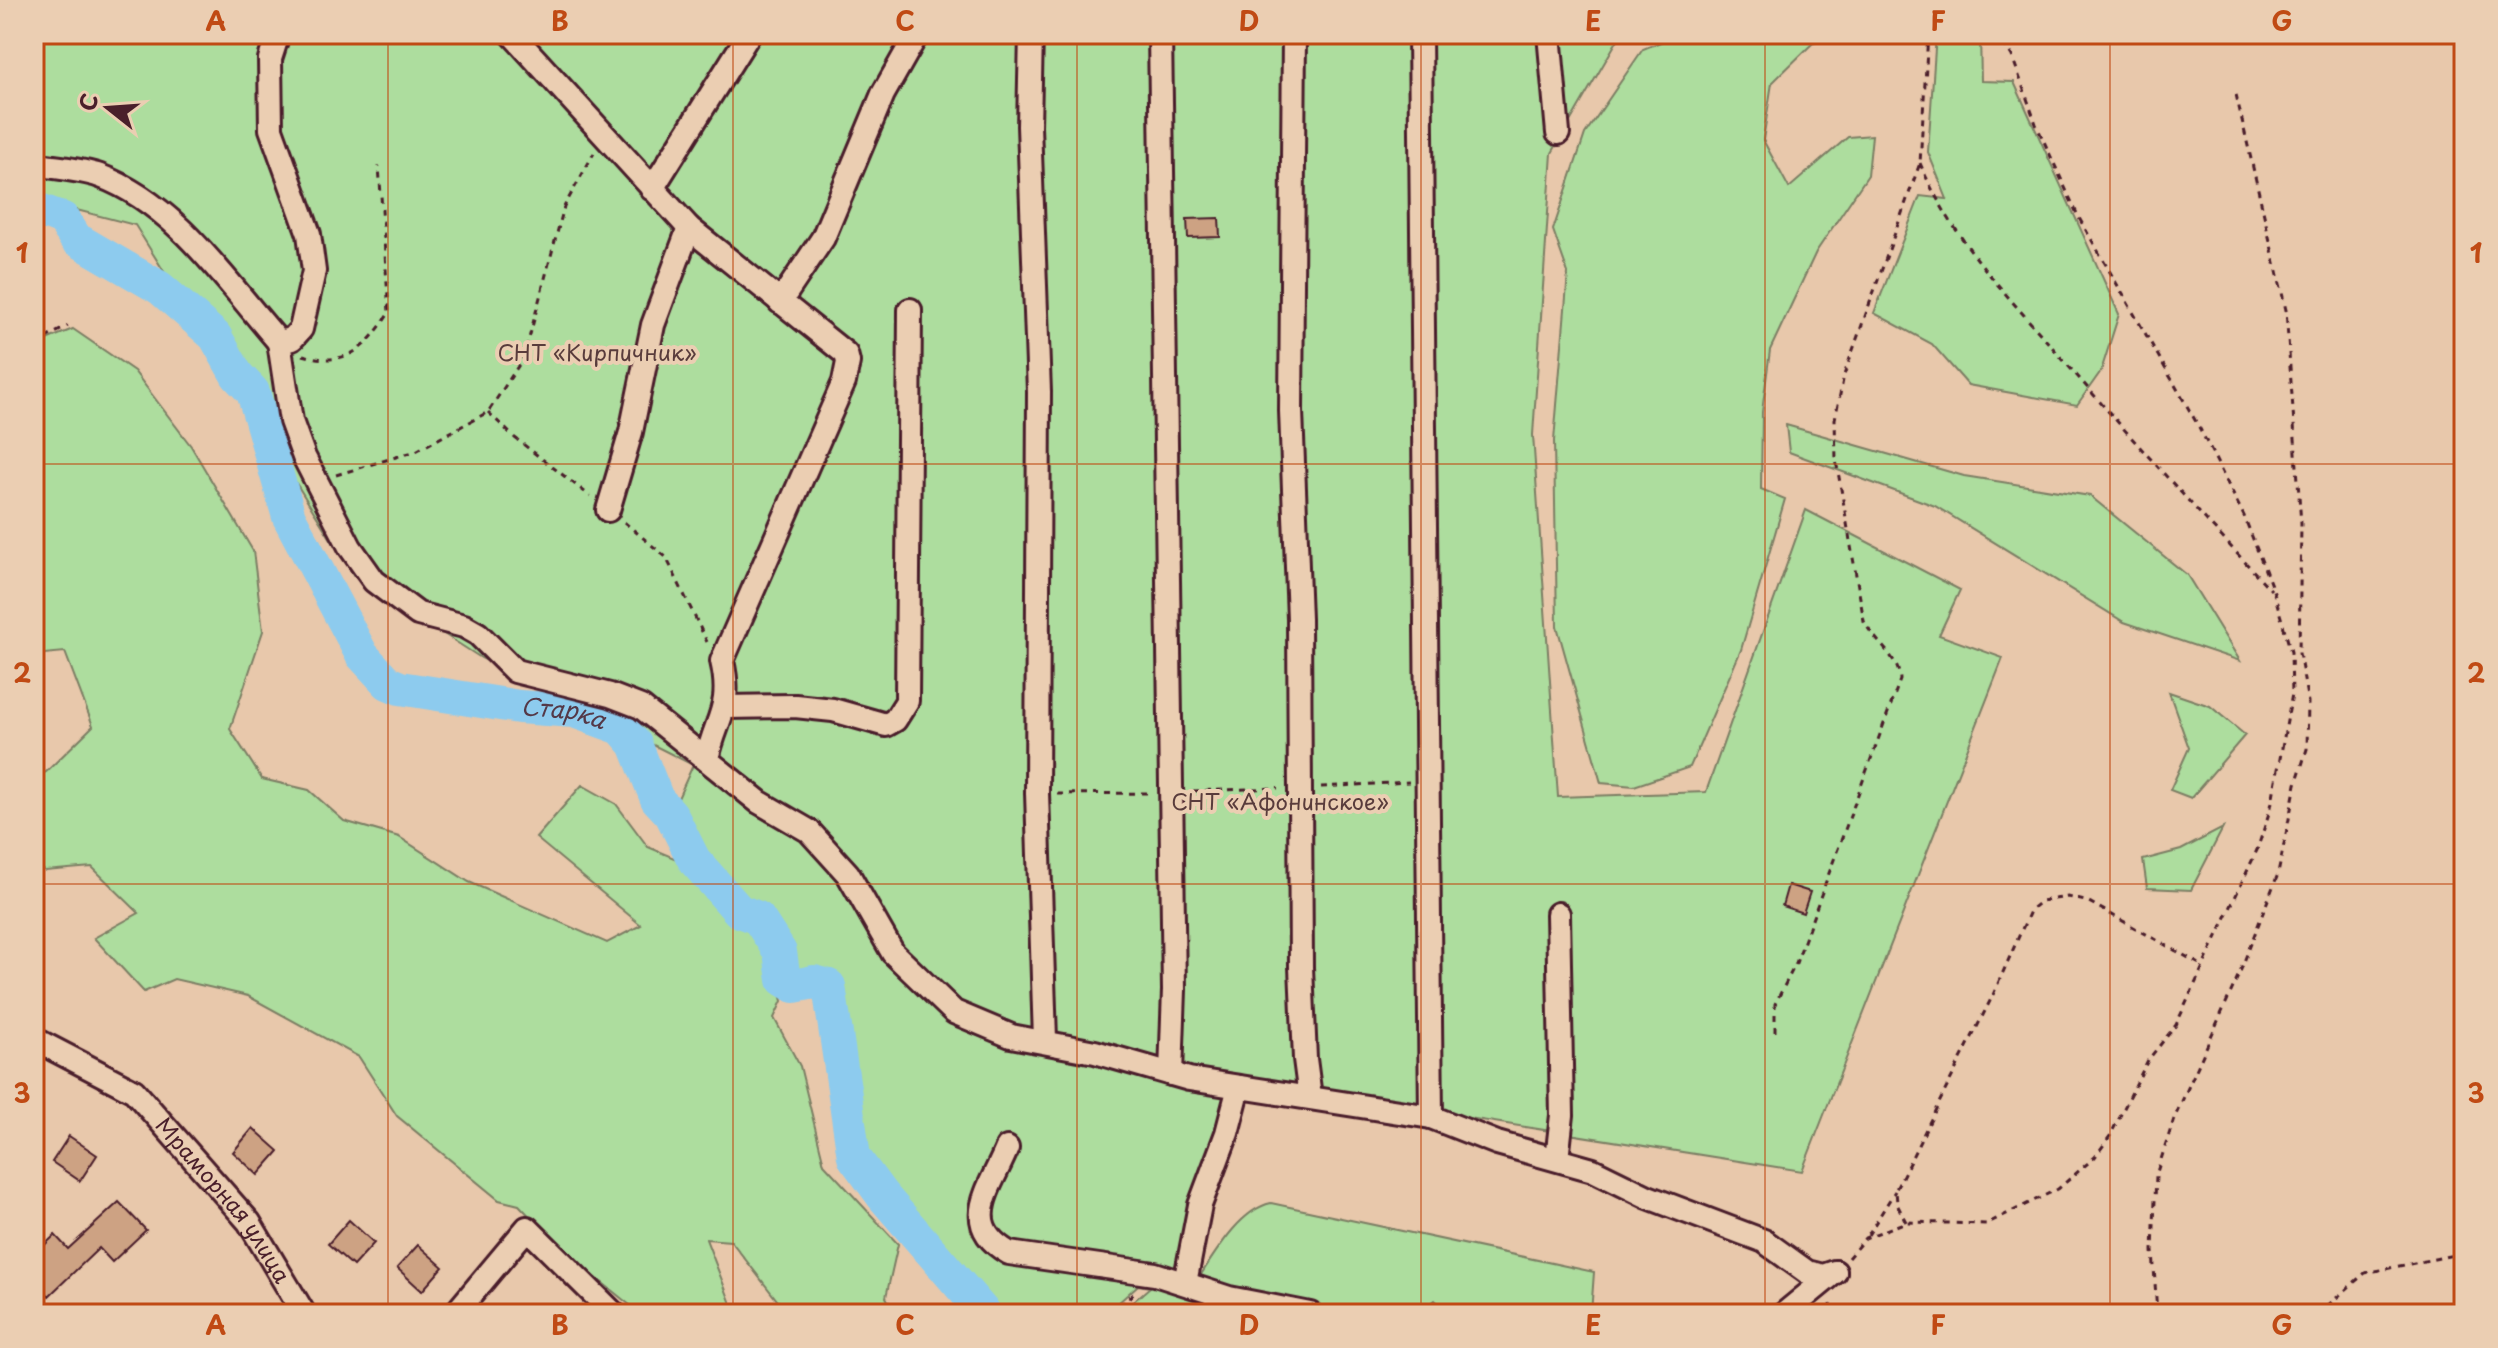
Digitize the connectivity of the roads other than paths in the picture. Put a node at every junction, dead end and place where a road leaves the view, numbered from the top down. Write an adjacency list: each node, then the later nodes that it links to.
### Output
1 (278, 34): 16 (street)
2 (512, 34): 12 (street)
3 (749, 34): 12 (street)
4 (917, 34): 14 (street)
5 (1031, 34): 22 (street)
6 (1160, 34): 23 (street)
7 (1294, 34): 25 (street)
8 (1420, 34): 26 (street)
9 (1549, 34): 10 (street)
10 (1558, 133)
11 (34, 164): 16 (street)
12 (652, 189): 13 (street)
13 (689, 228): 14 (street); 17 (street)
14 (780, 302): 18 (street)
15 (910, 310): 18 (street)
16 (279, 342): 19 (street)
17 (608, 510)
18 (726, 707): 19 (street)
19 (707, 759): 22 (street)
20 (1558, 914): 28 (street)
21 (34, 1039): 30 (street, Мраморная улица)
22 (1045, 1040): 23 (street)
23 (1171, 1074): 24 (street)
24 (1239, 1087): 25 (street); 29 (street)
25 (1310, 1097): 26 (street)
26 (1431, 1117): 28 (street)
27 (1007, 1148): 29 (street)
28 (1557, 1159): 34 (street)
29 (1185, 1283): 33 (street)
30 (304, 1314)
31 (455, 1314): 32 (street)
32 (614, 1314)
33 (1310, 1314)
34 (1784, 1314)

